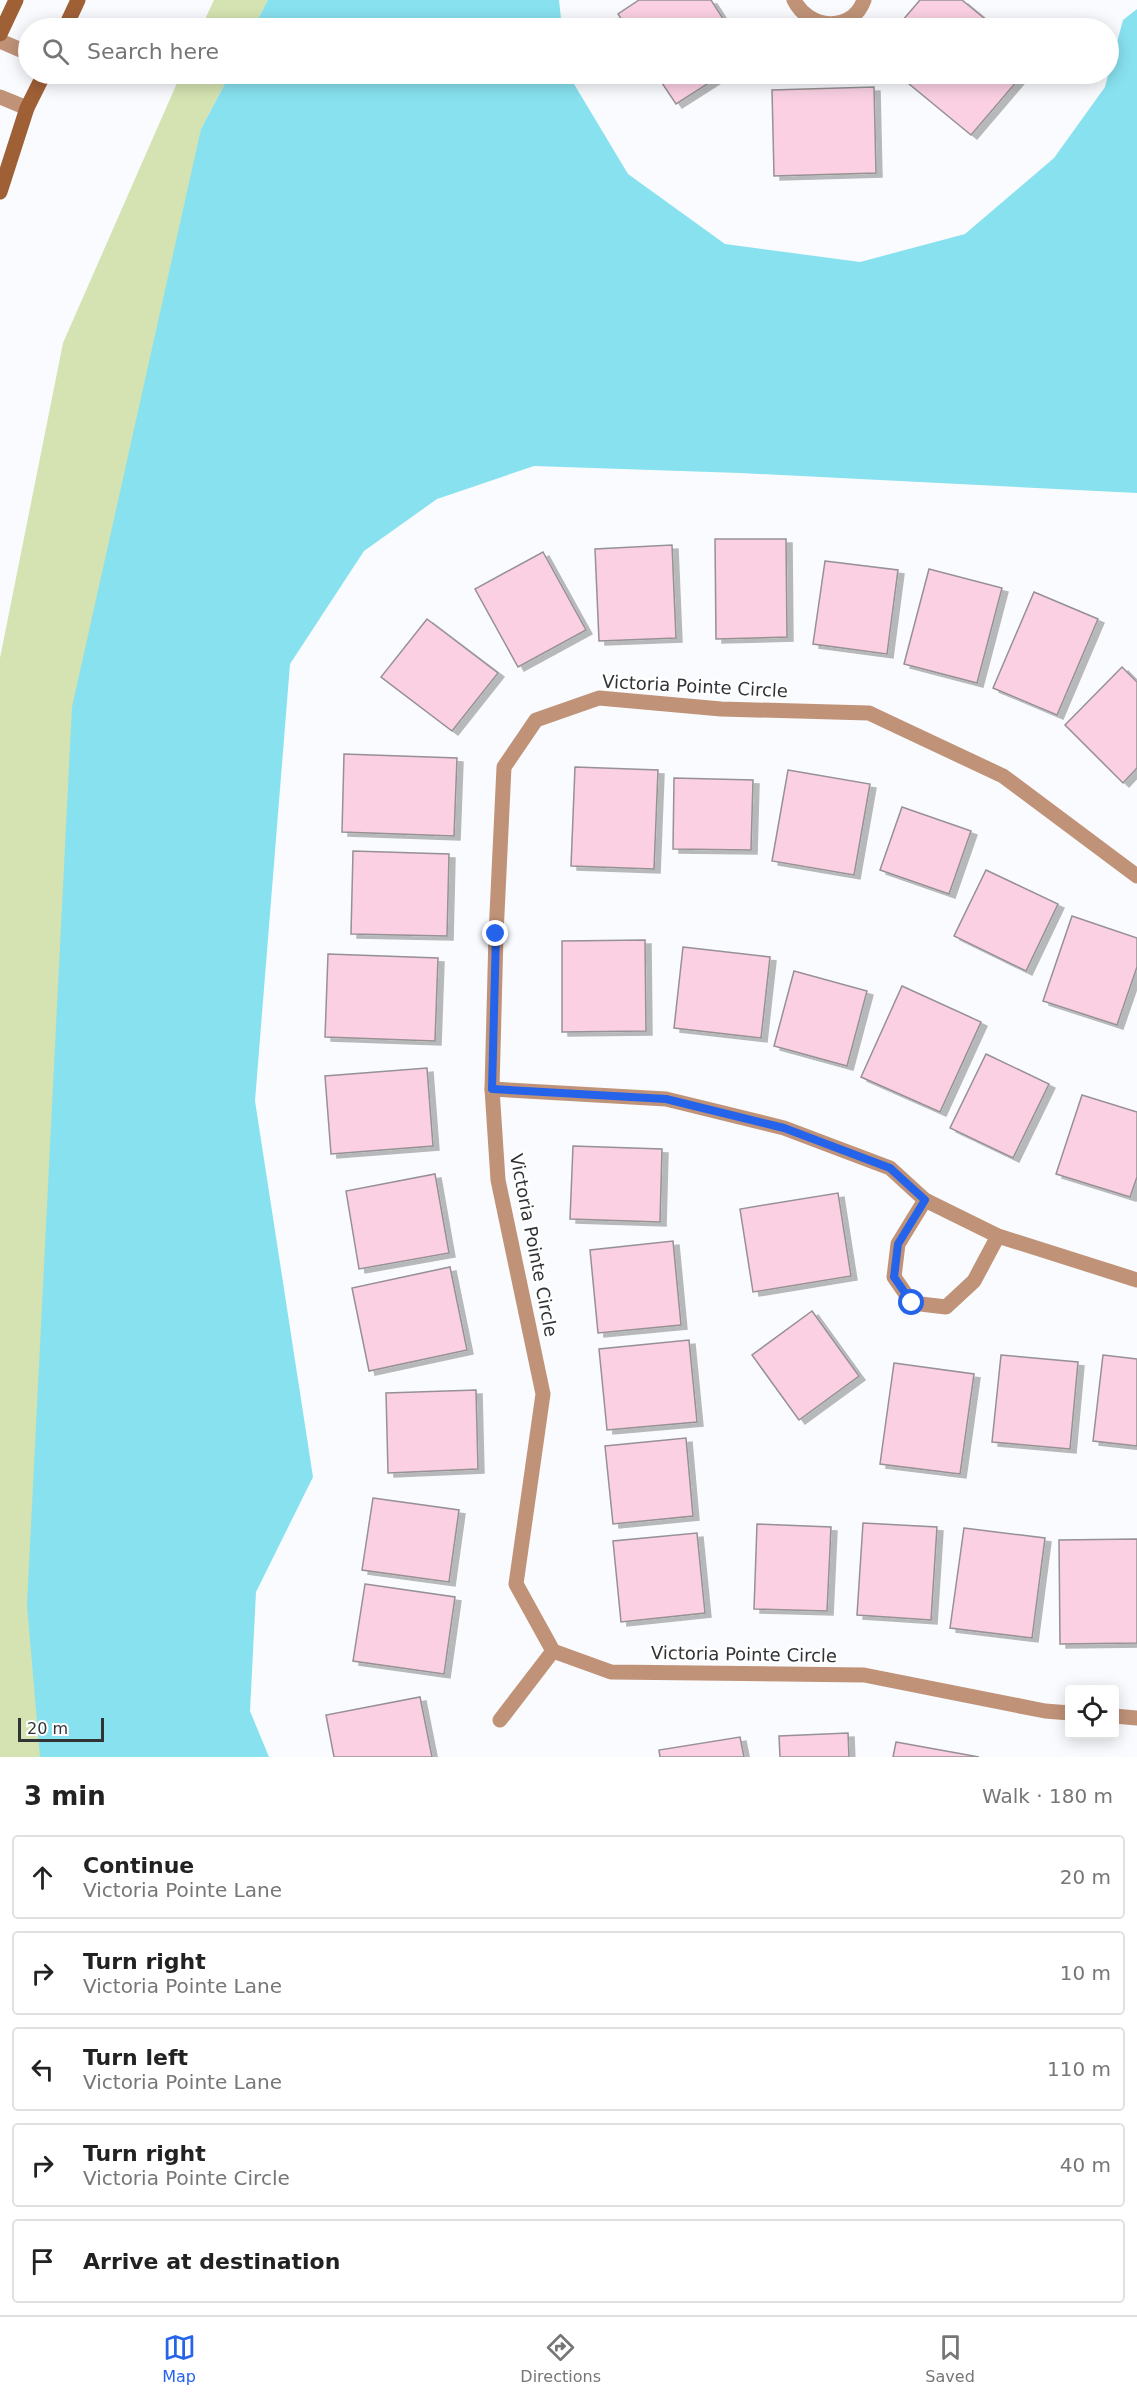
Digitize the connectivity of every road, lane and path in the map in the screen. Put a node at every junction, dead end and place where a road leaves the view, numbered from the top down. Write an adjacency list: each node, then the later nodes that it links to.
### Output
1 (16, 0): 8 (street)
2 (78, 0): 5 (street)
3 (794, 0): 6 (street)
4 (864, 0): 7 (street)
5 (70, 18)
6 (808, 18)
7 (849, 18)
8 (0, 34)
9 (0, 41): 10 (street)
10 (18, 49)
11 (39, 84): 13 (street)
12 (0, 97): 13 (street)
13 (27, 108): 14 (street)
14 (0, 192)
15 (1137, 876): 16 (street, Victoria Pointe Circle)
16 (492, 1089): 17 (street); 20 (street, Victoria Pointe Circle)
17 (925, 1200): 18 (street); 18 (street)
18 (998, 1236): 19 (street)
19 (1137, 1280)
20 (553, 1651): 21 (street, Victoria Pointe Circle); 24 (street)
21 (1065, 1713)
22 (1119, 1716): 23 (street)
23 (1137, 1718)
24 (500, 1720)

